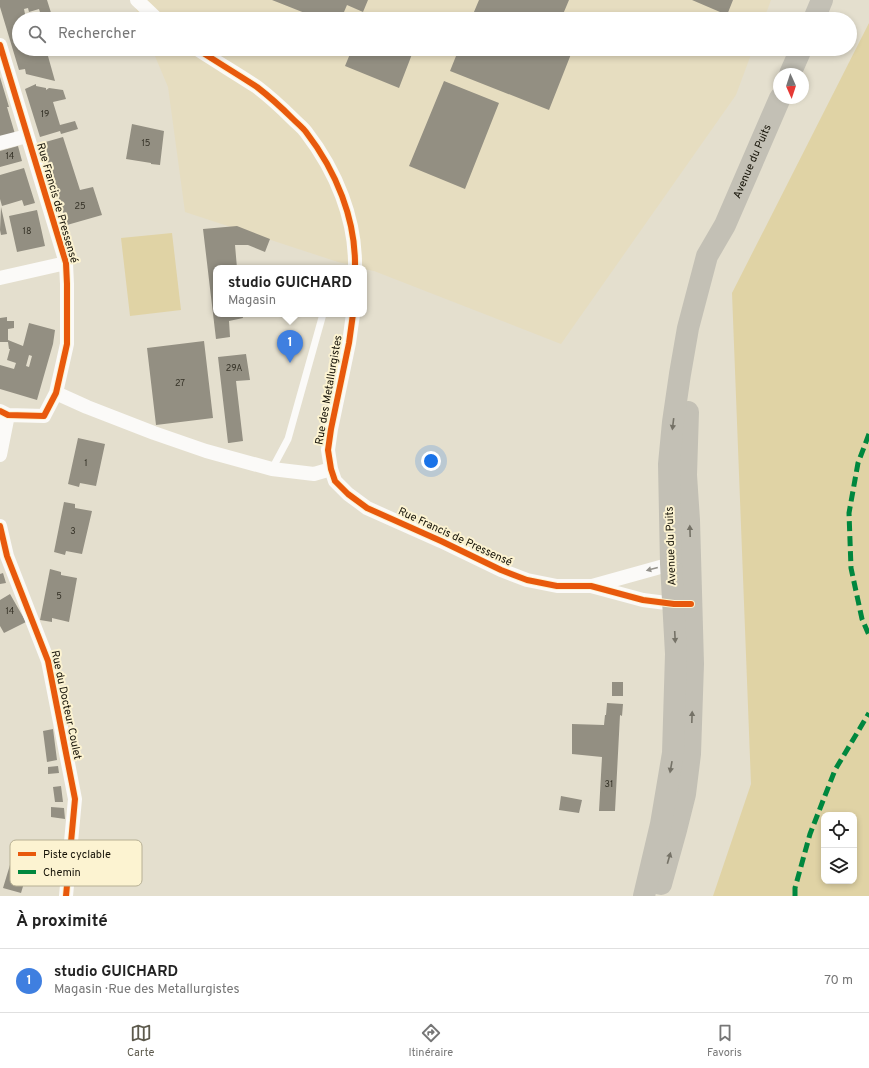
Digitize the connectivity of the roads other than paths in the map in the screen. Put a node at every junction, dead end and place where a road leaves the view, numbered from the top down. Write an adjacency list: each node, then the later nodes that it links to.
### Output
1 (137, 0): 3 (street)
2 (822, 0): 4 (main road)
3 (150, 12)
4 (817, 12)
5 (0, 45): 10 (street, Rue Francis de Pressensé)
6 (208, 56): 13 (street)
7 (798, 56): 8 (main road)
8 (793, 68)
9 (777, 104): 23 (main road, Avenue du Puits)
10 (28, 136): 11 (street); 12 (street, Rue Francis de Pressensé)
11 (0, 143)
12 (66, 263): 14 (street); 17 (street, Rue Francis de Pressensé)
13 (355, 265)
14 (0, 278)
15 (322, 317): 20 (lane)
16 (352, 317): 21 (street, Rue des Metallurgistes)
17 (56, 393): 18 (street, Rue Francis de Pressensé); 20 (street)
18 (4, 413): 19 (street)
19 (0, 455)
20 (272, 469): 21 (street)
21 (331, 469): 24 (street, Rue Francis de Pressensé)
22 (0, 526): 26 (street, Rue du Docteur Coulet)
23 (681, 563): 24 (street, one-way to 24); 25 (main road, Avenue du Puits)
24 (591, 586): 25 (street)
25 (682, 604): 29 (main road, Avenue du Puits, one-way to 29); 30 (main road, Avenue du Puits, one-way to 25)
26 (71, 840)
27 (67, 886): 28 (street, Rue du Docteur Coulet)
28 (66, 896)
29 (644, 896)
30 (658, 896)

